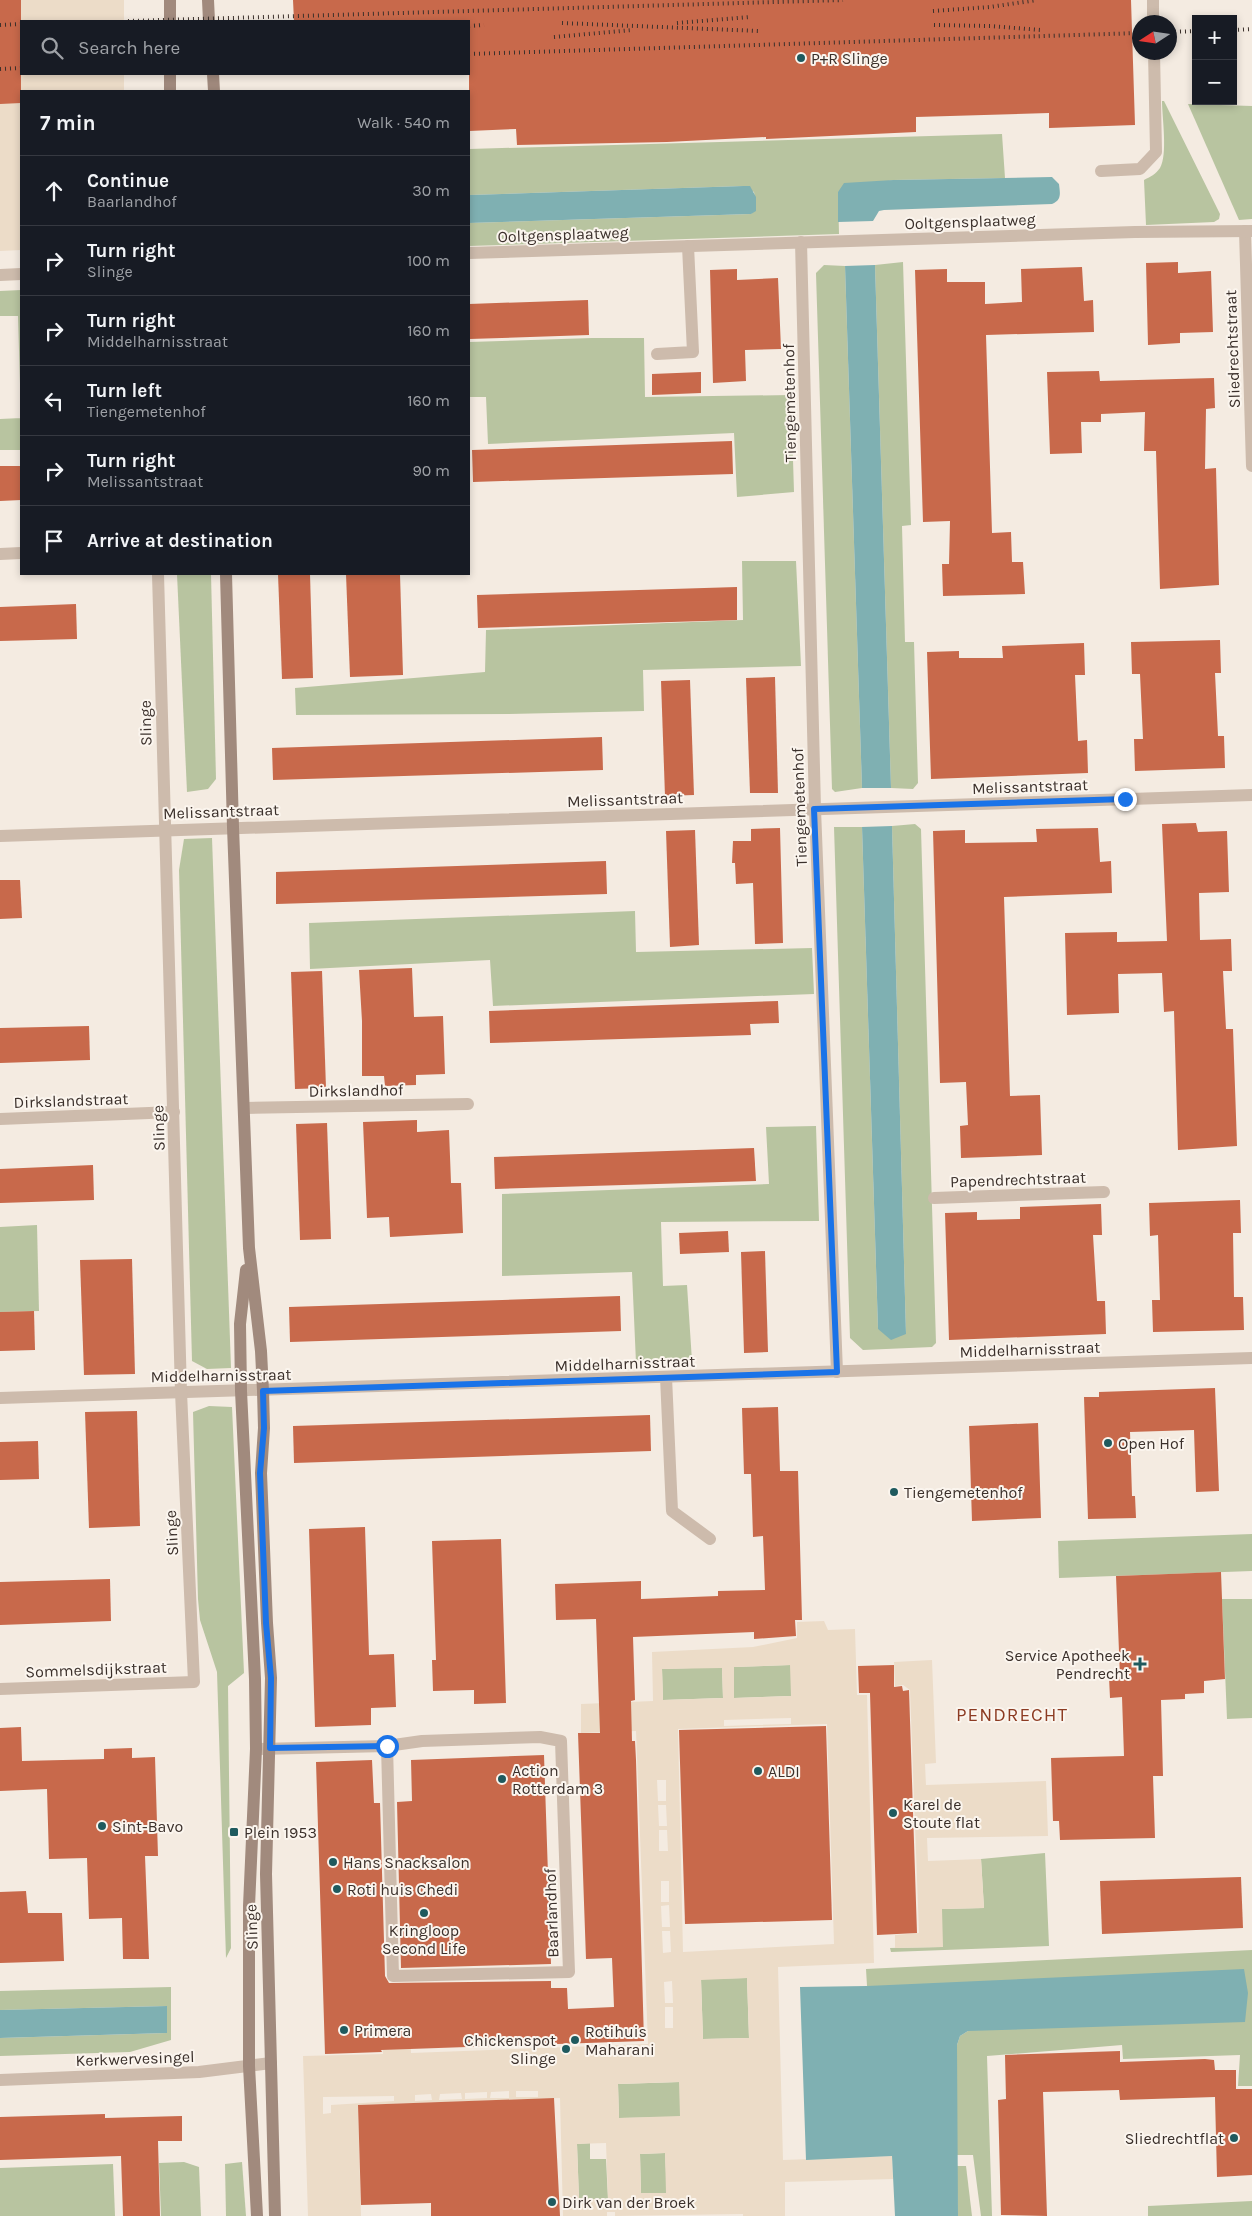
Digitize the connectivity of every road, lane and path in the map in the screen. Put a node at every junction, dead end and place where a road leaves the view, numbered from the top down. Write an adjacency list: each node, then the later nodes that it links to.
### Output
1 (170, 0): 5 (street)
2 (208, 0): 6 (street)
3 (1153, 0): 4 (street)
4 (1153, 15)
5 (170, 20)
6 (209, 20)
7 (1154, 60): 12 (street)
8 (170, 75): 10 (street)
9 (213, 75): 11 (street)
10 (170, 90)
11 (214, 90)
12 (1102, 171)
13 (1244, 231): 14 (street, Ooltgensplaatweg); 20 (street, Sliedrechtstraat)
14 (801, 242): 15 (street, Ooltgensplaatweg); 26 (street, Tiengemetenhof)
15 (688, 246): 16 (street, Ooltgensplaatweg); 19 (street)
16 (470, 253)
17 (20, 274): 18 (street)
18 (0, 275)
19 (658, 354)
20 (1252, 466)
21 (20, 553): 22 (street)
22 (0, 554)
23 (158, 575): 28 (street, Slinge)
24 (226, 575): 27 (street, Slinge)
25 (1252, 795): 26 (street, Melissantstraat)
26 (814, 809): 27 (street, Melissantstraat); 38 (street, Tiengemetenhof)
27 (233, 827): 28 (street, Melissantstraat); 31 (street, Slinge)
28 (164, 829): 29 (street, Melissantstraat); 32 (street, Slinge)
29 (0, 836)
30 (468, 1104): 31 (street, Dirkslandhof)
31 (245, 1108): 36 (street, Slinge)
32 (174, 1112): 33 (street, Dirkslandstraat); 42 (street, Slinge)
33 (0, 1119)
34 (1104, 1192): 35 (street, Papendrechtstraat)
35 (934, 1198)
36 (248, 1248): 40 (street, Slinge); 41 (street, Slinge)
37 (1252, 1358): 38 (street, Middelharnisstraat)
38 (837, 1372): 39 (street, Middelharnisstraat)
39 (666, 1377): 41 (street, Middelharnisstraat); 44 (street)
40 (241, 1391): 41 (street, Middelharnisstraat); 42 (street, Middelharnisstraat); 49 (street, Slinge)
41 (263, 1391): 48 (street, Slinge)
42 (181, 1392): 43 (street, Middelharnisstraat); 45 (street, Slinge)
43 (0, 1398)
44 (710, 1539)
45 (194, 1682): 46 (street, Sommelsdijkstraat)
46 (0, 1689)
47 (387, 1746): 47 (street, Baarlandhof); 48 (street, Baarlandhof)
48 (270, 1748): 49 (street, Baarlandhof); 50 (street, Slinge)
49 (256, 1749): 51 (street, Slinge)
50 (271, 2063): 51 (street, Kerkwervesingel); 54 (street, Slinge)
51 (249, 2066): 52 (street, Kerkwervesingel); 53 (street, Slinge)
52 (0, 2080)
53 (257, 2216)
54 (275, 2216)

